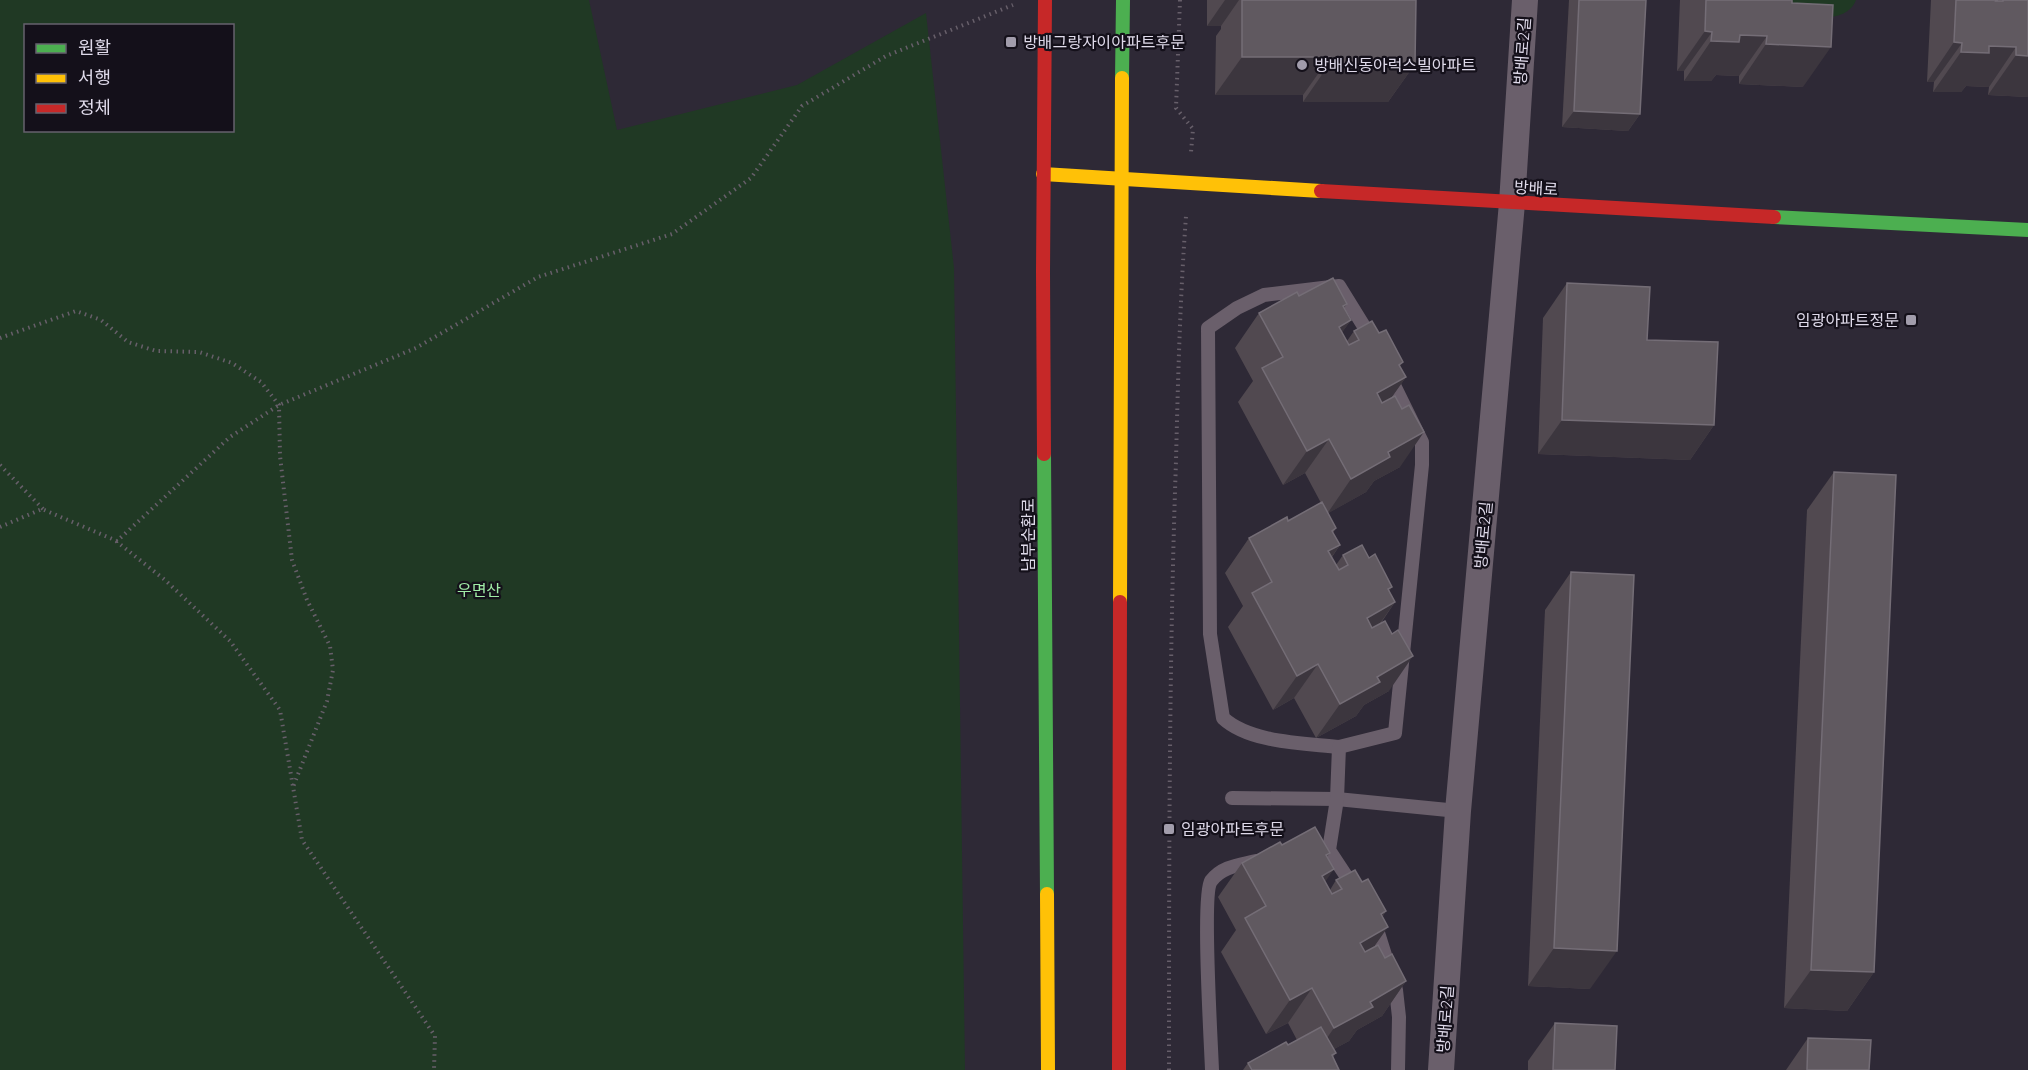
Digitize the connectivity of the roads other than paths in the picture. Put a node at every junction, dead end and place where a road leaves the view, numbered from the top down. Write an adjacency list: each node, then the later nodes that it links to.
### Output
1 (1045, 0): 4 (main road, 남부순환로)
2 (1123, 0): 5 (main road)
3 (1525, 0): 6 (street, 방배로2길)
4 (1043, 174): 5 (main road, 방배로); 13 (main road, 남부순환로)
5 (1121, 179): 6 (main road, 방배로); 14 (main road)
6 (1512, 203): 7 (main road, 방배로); 11 (street, 방배로2길)
7 (2028, 230)
8 (1339, 747): 8 (lane); 10 (lane)
9 (1232, 798): 10 (lane)
10 (1336, 799): 11 (lane); 16 (lane)
11 (1458, 811): 17 (street, 방배로2길)
12 (1265, 858): 15 (lane)
13 (1048, 1070)
14 (1119, 1070)
15 (1212, 1070)
16 (1398, 1070)
17 (1441, 1070)

